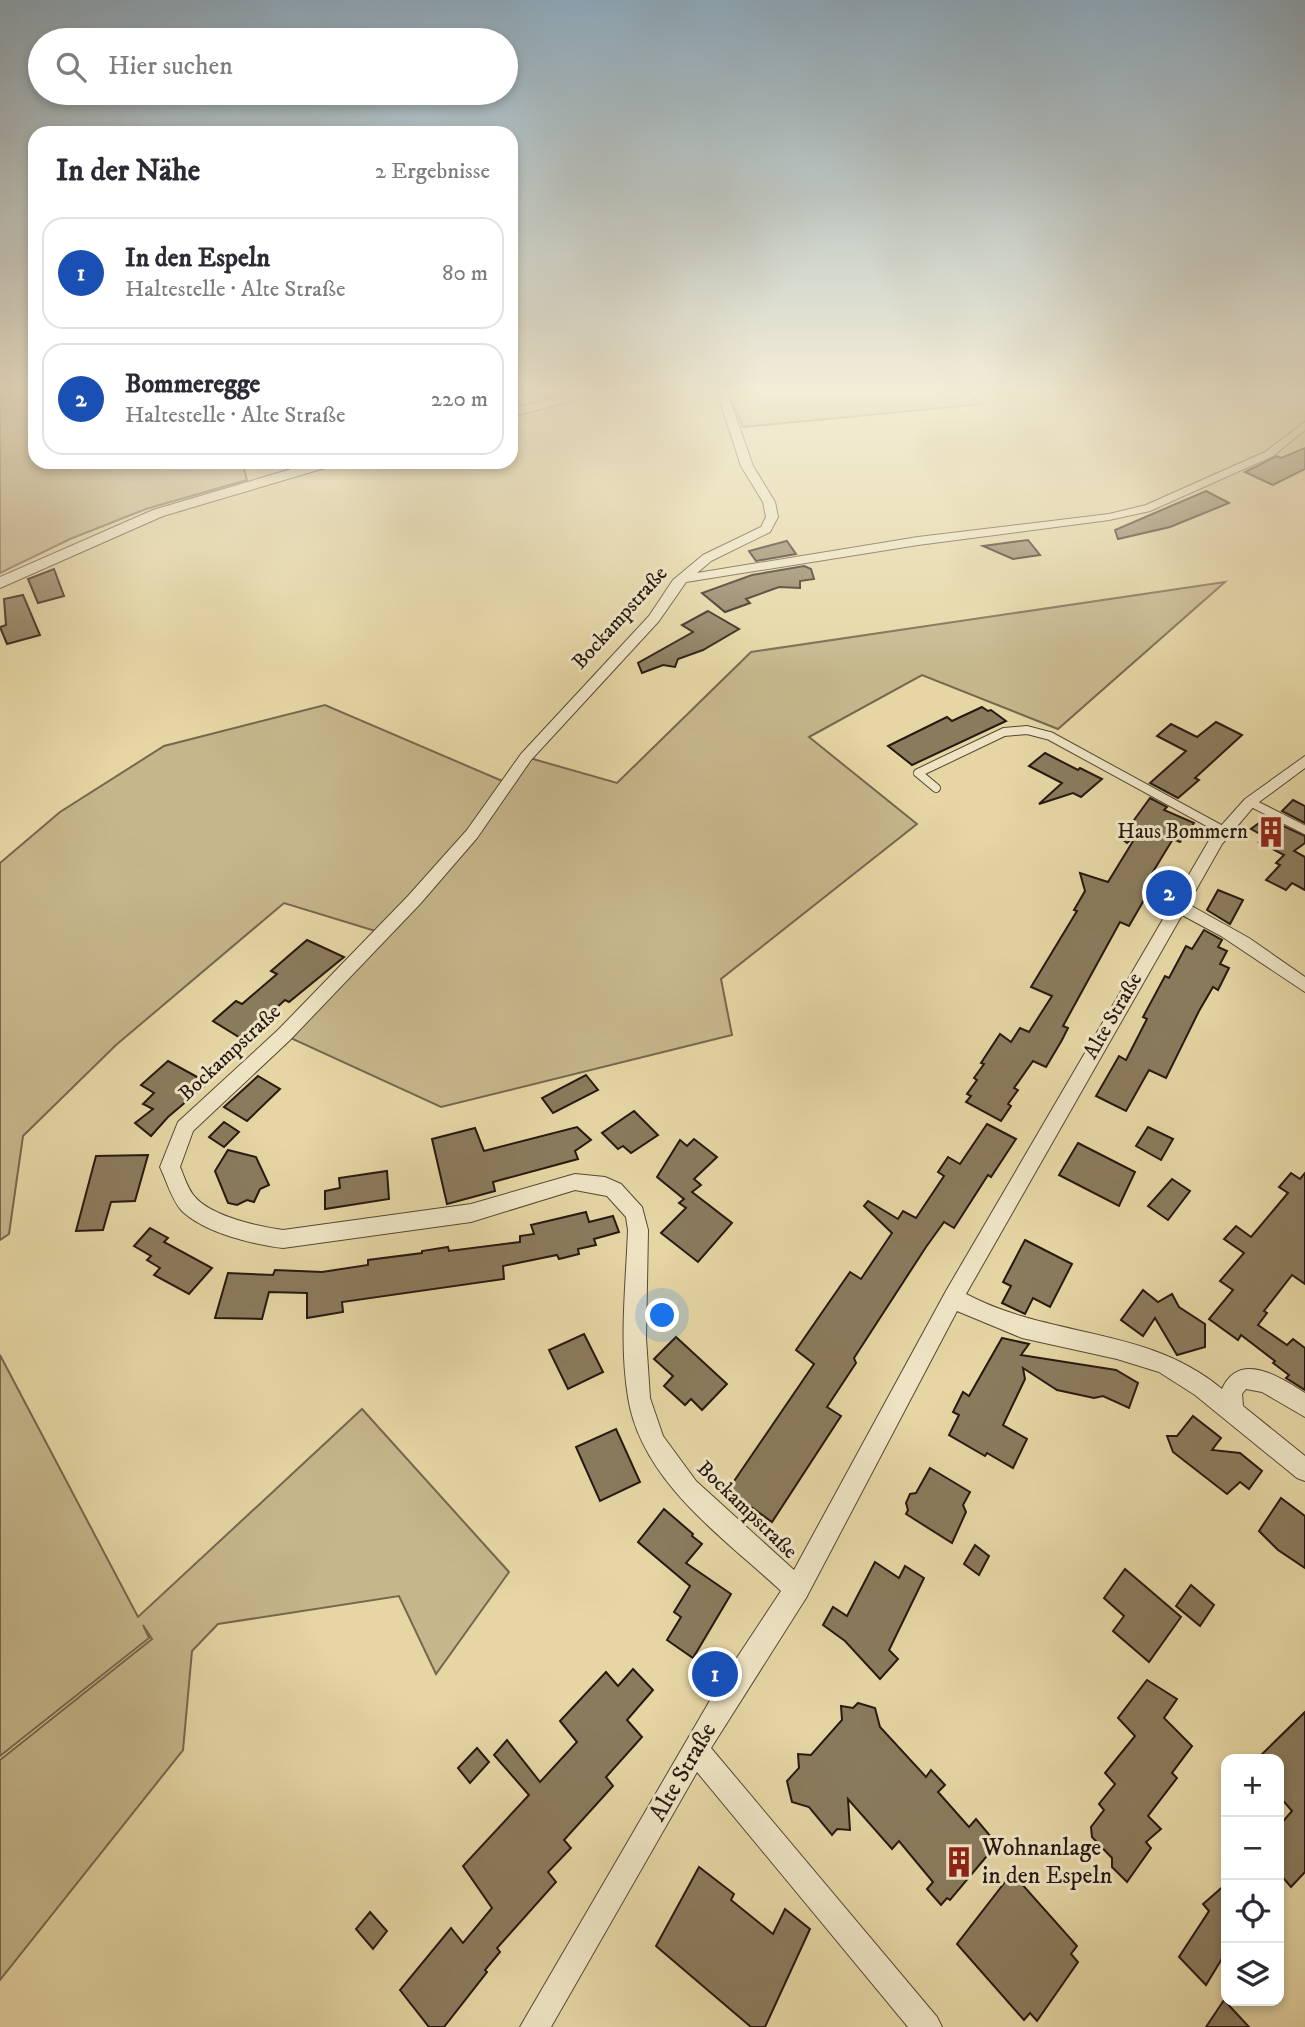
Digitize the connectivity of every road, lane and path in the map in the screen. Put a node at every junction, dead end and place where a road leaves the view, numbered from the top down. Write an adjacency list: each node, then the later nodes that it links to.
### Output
1 (257, 484): 5 (street)
2 (758, 484): 4 (street, Bockampstraße)
3 (1204, 484): 4 (street)
4 (686, 578): 17 (street, Bockampstraße)
5 (0, 583)
6 (1305, 761): 8 (street, Alte Straße)
7 (936, 788): 10 (lane)
8 (1250, 802): 9 (lane); 10 (street, Alte Straße)
9 (1305, 830)
10 (1224, 831): 11 (street, Alte Straße)
11 (1177, 906): 12 (street); 13 (street, Alte Straße)
12 (1305, 986)
13 (953, 1298): 15 (street); 17 (street, Alte Straße)
14 (1305, 1406): 15 (street)
15 (1235, 1416): 16 (street)
16 (1305, 1470)
17 (797, 1589): 18 (street, Alte Straße)
18 (696, 1750): 19 (street, Alte Straße); 20 (street)
19 (535, 2027)
20 (927, 2027)

